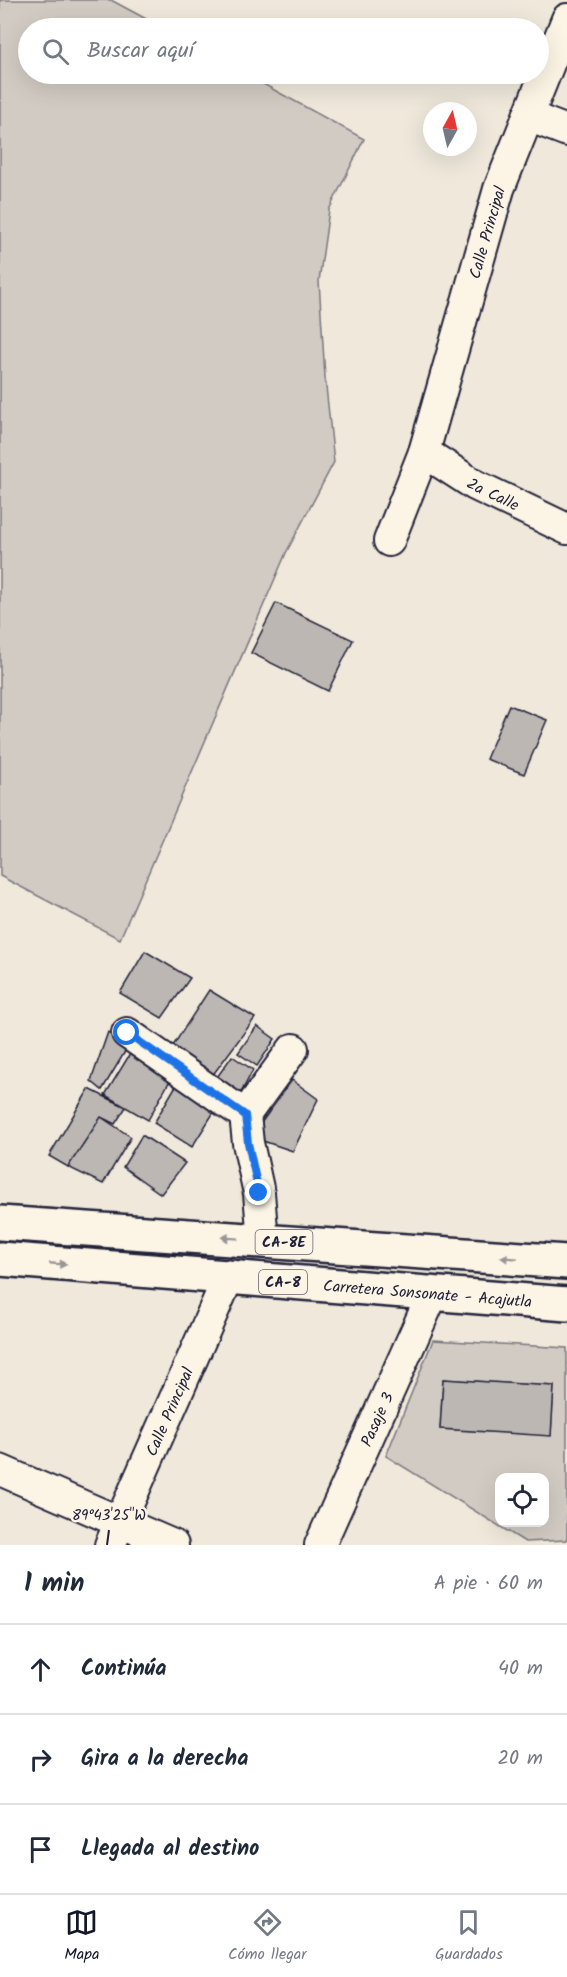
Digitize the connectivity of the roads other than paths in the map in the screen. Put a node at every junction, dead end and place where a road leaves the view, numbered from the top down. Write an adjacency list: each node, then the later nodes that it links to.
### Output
1 (567, 19): 2 (street, Calle Principal)
2 (549, 64)
3 (541, 84): 4 (street, Calle Principal)
4 (528, 116): 5 (street); 6 (street, Calle Principal)
5 (567, 131)
6 (424, 452): 7 (street, 2a Calle); 8 (street, Calle Principal)
7 (567, 529)
8 (389, 541)
9 (127, 1033): 11 (street)
10 (293, 1048): 11 (street)
11 (245, 1115): 13 (street)
12 (0, 1223): 13 (highway, CA-8E, one-way to 12)
13 (263, 1241): 15 (highway, CA-8E, one-way to 13)
14 (0, 1259): 16 (highway, Carretera Sonsonate - Acajutla / CA-8, one-way to 16)
15 (567, 1262)
16 (228, 1278): 17 (highway, Carretera Sonsonate - Acajutla / CA-8); 20 (street, Calle Principal)
17 (433, 1293): 18 (highway, Carretera Sonsonate - Acajutla / CA-8); 22 (street, Pasaje 3)
18 (567, 1304)
19 (0, 1470): 20 (street)
20 (115, 1533): 21 (street)
21 (173, 1545)
22 (320, 1545)

